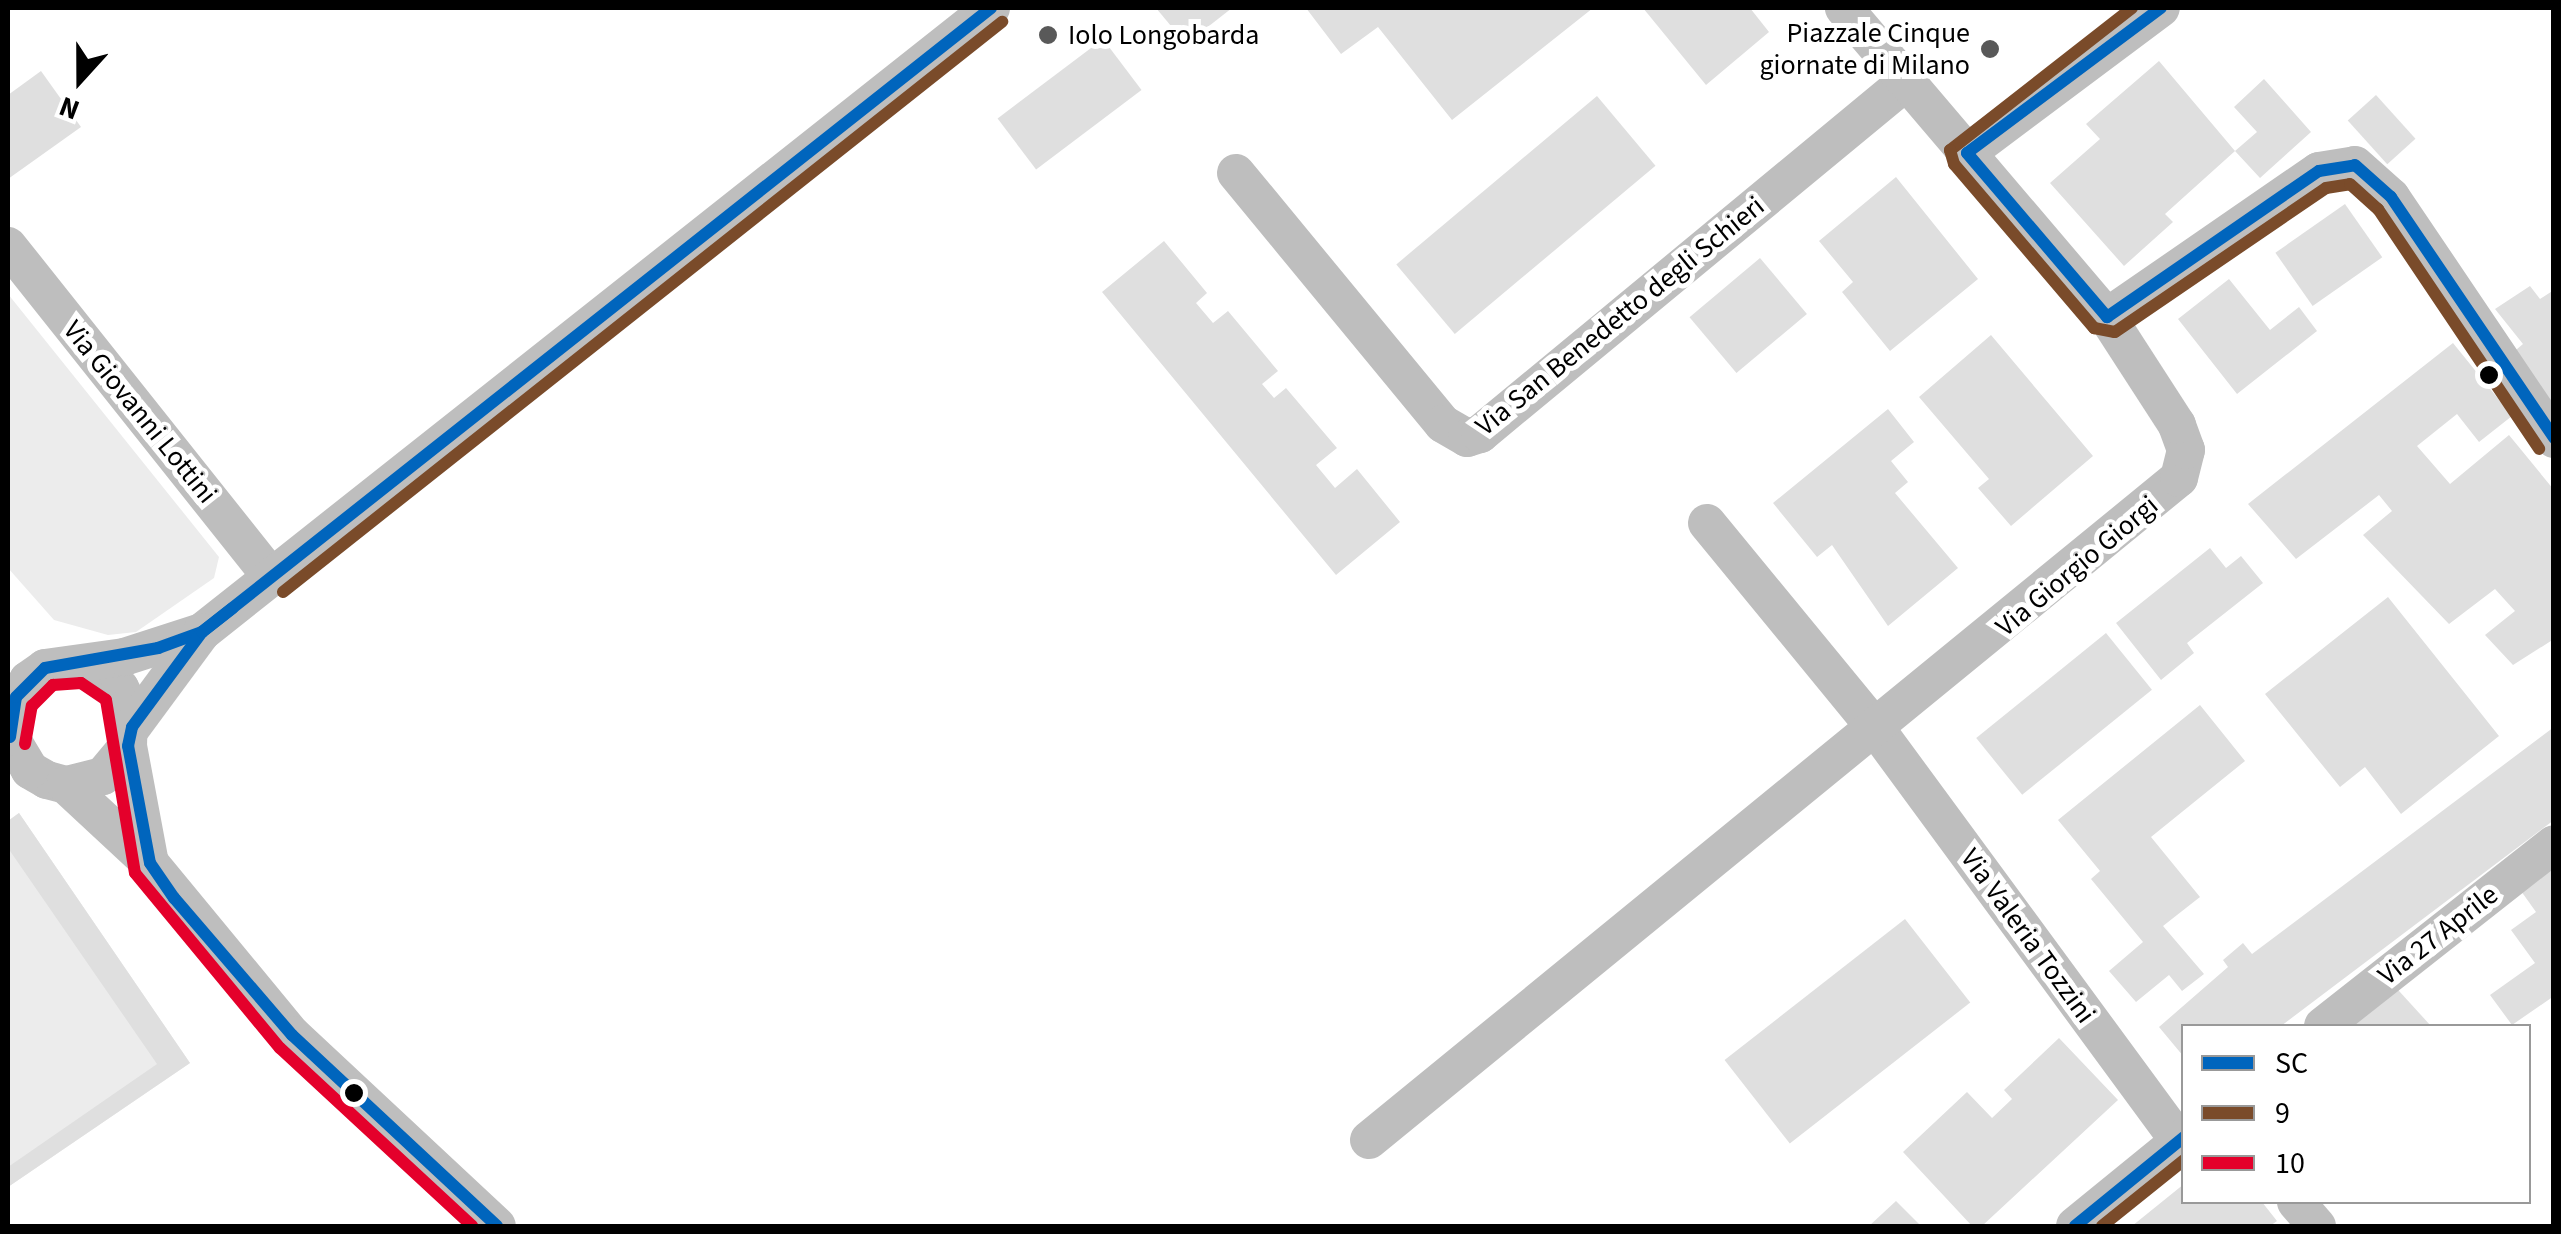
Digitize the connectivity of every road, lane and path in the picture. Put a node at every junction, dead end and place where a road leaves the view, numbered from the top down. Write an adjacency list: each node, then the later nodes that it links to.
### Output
1 (991, 8): 11 (street)
2 (1844, 8): 4 (street, Via Giorgio Giorgi)
3 (2161, 8): 5 (street)
4 (1907, 81): 5 (street, Via Giorgio Giorgi); 6 (street, Via San Benedetto degli Schieri)
5 (1967, 153): 8 (street, Via Giorgio Giorgi)
6 (1236, 173)
7 (8, 246): 11 (street, Via Giovanni Lottini)
8 (2107, 317): 9 (street); 14 (street, Via Giorgio Giorgi)
9 (2554, 439)
10 (1707, 523): 14 (street, Via Valeria Tozzini)
11 (272, 578): 12 (street)
12 (202, 632): 13 (street); 15 (street)
13 (86, 665): 15 (street); 16 (street)
14 (1877, 730): 22 (street, Via Valeria Tozzini); 23 (street, Via Giorgio Giorgi)
15 (130, 737): 17 (street); 20 (street)
16 (9, 739): 17 (street)
17 (56, 783): 18 (street); 20 (street)
18 (8, 797)
19 (2554, 844): 21 (street, Via 27 Aprile)
20 (150, 863): 25 (street)
21 (2325, 1024)
22 (2181, 1139): 26 (street)
23 (1370, 1140)
24 (2298, 1204): 27 (street)
25 (497, 1226)
26 (2074, 1226)
27 (2316, 1226)

